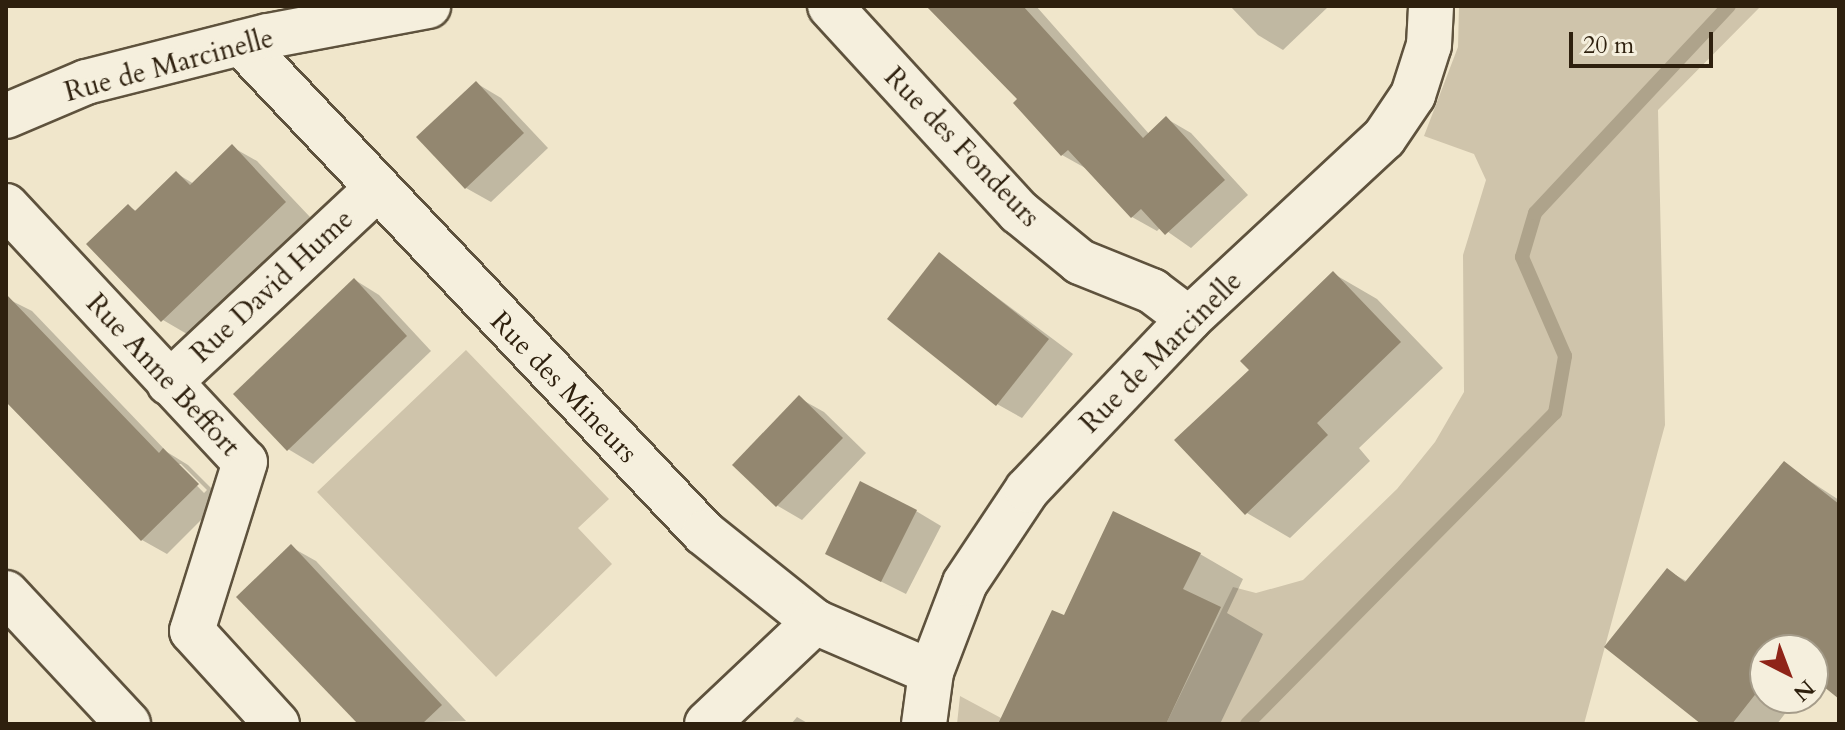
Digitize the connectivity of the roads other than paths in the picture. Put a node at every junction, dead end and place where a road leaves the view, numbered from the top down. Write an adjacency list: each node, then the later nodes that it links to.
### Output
1 (428, 6): 4 (street, Rue de Marcinelle)
2 (830, 6): 8 (street, Rue des Fondeurs)
3 (1431, 6): 8 (street, Rue de Marcinelle)
4 (257, 28): 5 (street, Rue de Marcinelle); 6 (street, Rue des Mineurs)
5 (6, 116)
6 (375, 190): 9 (street, Rue David Hume); 11 (street, Rue des Mineurs)
7 (6, 206): 9 (street, Rue Anne Beffort)
8 (1189, 319): 12 (street, Rue de Marcinelle)
9 (169, 383): 14 (street, Rue Anne Beffort)
10 (6, 593): 13 (street)
11 (815, 622): 12 (street, Rue des Mineurs); 15 (street)
12 (931, 672): 16 (street, Rue de Marcinelle)
13 (128, 724)
14 (277, 724)
15 (707, 724)
16 (924, 724)

